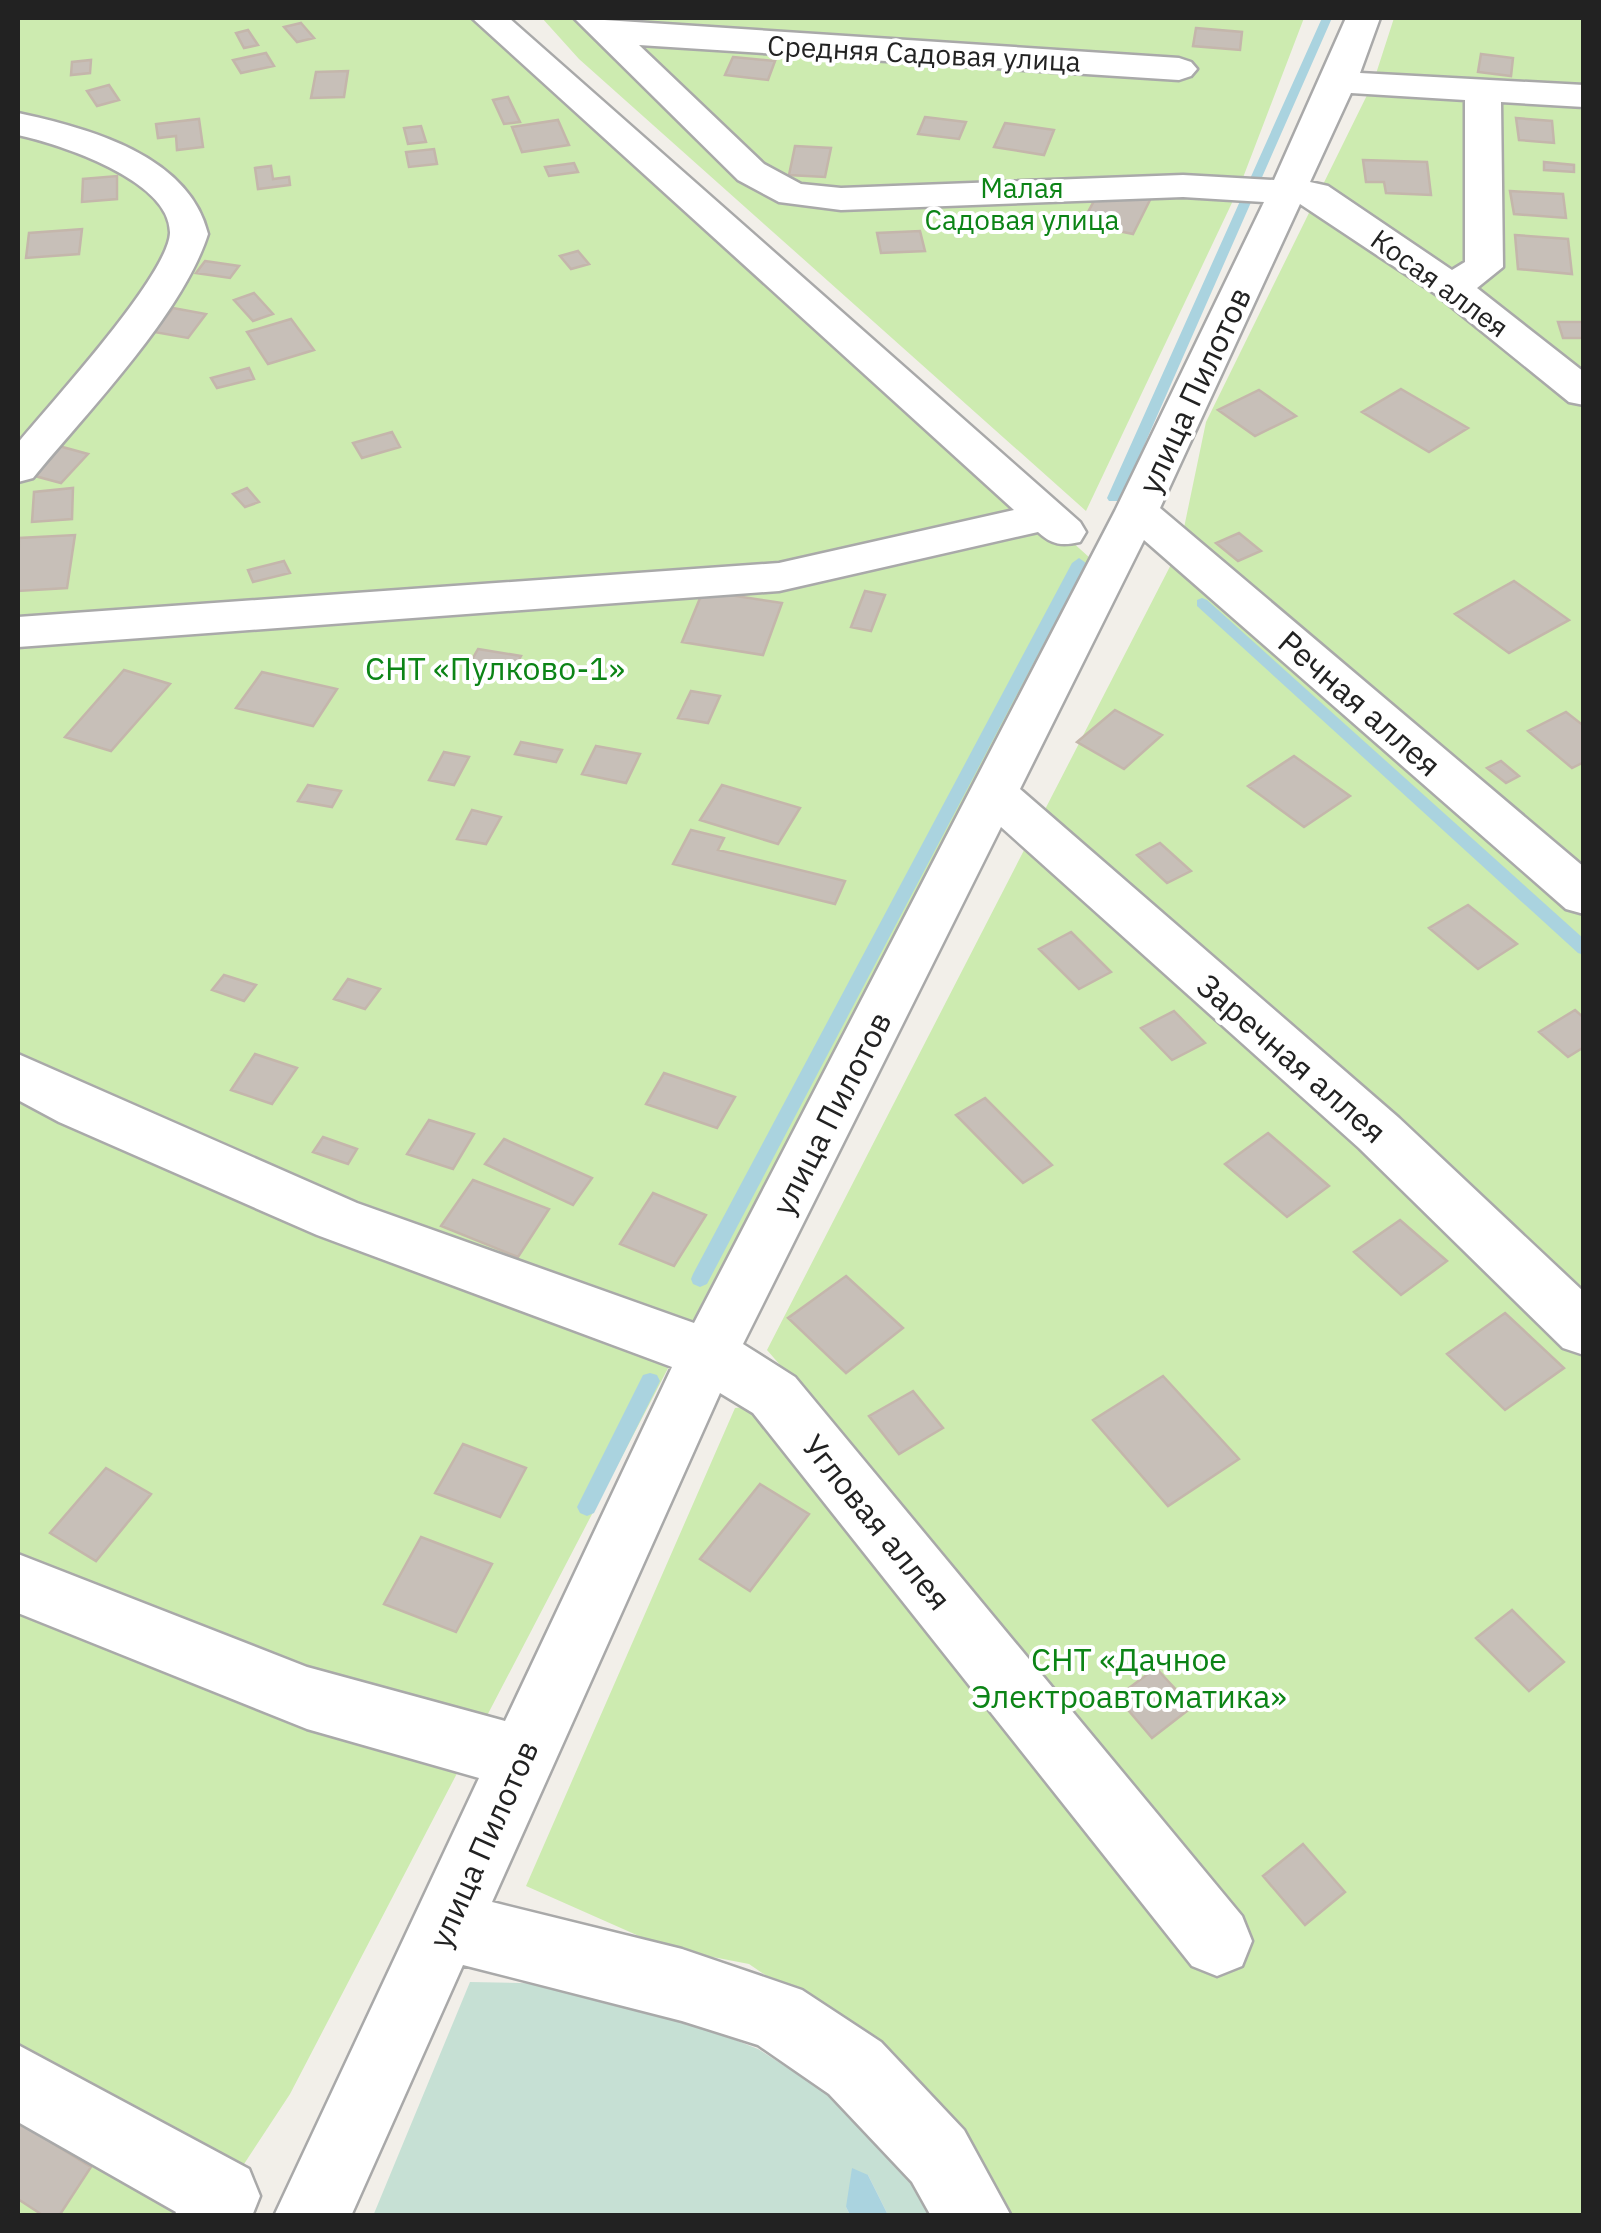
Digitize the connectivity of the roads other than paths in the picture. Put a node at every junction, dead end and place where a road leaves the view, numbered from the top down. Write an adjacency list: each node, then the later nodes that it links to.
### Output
1 (488, 18): 14 (street)
2 (1363, 18): 5 (street, улица Пилотов)
3 (600, 25): 4 (street, Средняя Садовая улица); 9 (street)
4 (1179, 69)
5 (1339, 82): 6 (street); 9 (street, улица Пилотов)
6 (1483, 91): 7 (street); 10 (street)
7 (1584, 96)
8 (18, 124): 12 (street)
9 (1290, 189): 10 (street, Косая аллея); 13 (street, улица Пилотов)
10 (1452, 288): 11 (street, Косая аллея)
11 (1584, 393)
12 (18, 469)
13 (1137, 510): 15 (street, улица Пилотов); 18 (street, Речная аллея)
14 (1045, 516): 15 (street); 16 (street)
15 (1106, 564): 17 (street, улица Пилотов)
16 (18, 632)
17 (993, 792): 20 (street, Заречная аллея); 21 (street, улица Пилотов)
18 (1584, 896)
19 (18, 1075): 21 (street, Угловая аллея)
20 (1584, 1330)
21 (708, 1354): 23 (street, улица Пилотов); 25 (street, Угловая аллея)
22 (18, 1583): 23 (street)
23 (521, 1758): 24 (street, улица Пилотов)
24 (446, 1926): 28 (street, улица Пилотов); 29 (street)
25 (1217, 1941)
26 (18, 2082): 27 (street)
27 (212, 2216)
28 (312, 2216)
29 (973, 2216)

